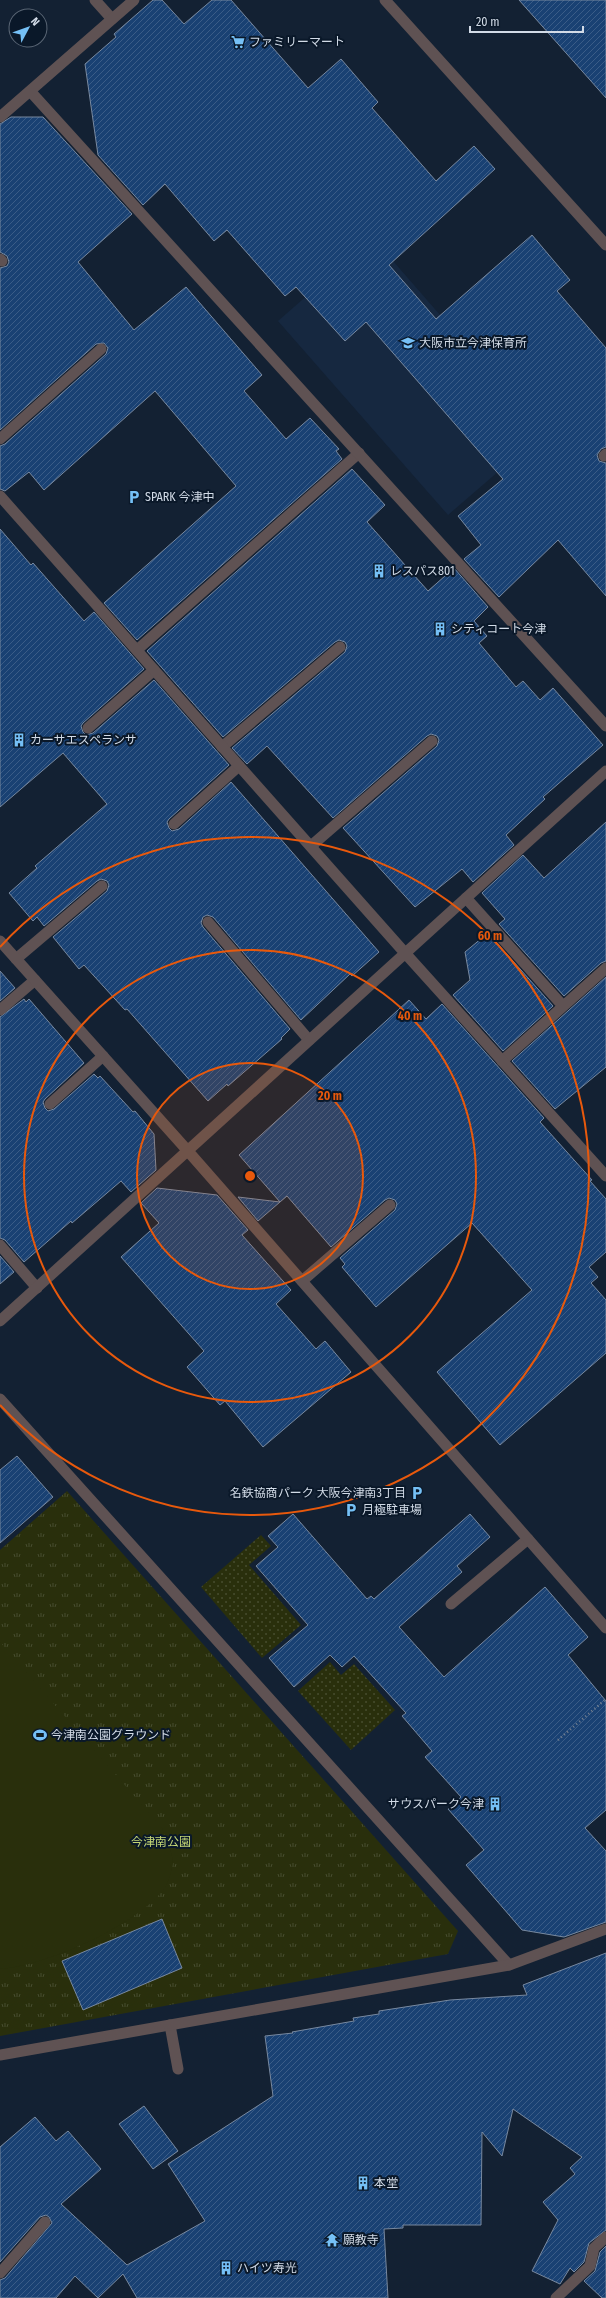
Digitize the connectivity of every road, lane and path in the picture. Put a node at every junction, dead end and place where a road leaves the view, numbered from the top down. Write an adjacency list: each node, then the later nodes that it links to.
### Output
1 (96, 0): 4 (street)
2 (134, 0): 4 (street)
3 (386, 0): 7 (street)
4 (112, 19): 5 (street)
5 (30, 91): 6 (street); 10 (street)
6 (0, 117)
7 (606, 245)
8 (101, 349): 9 (street)
9 (0, 439)
10 (359, 453): 13 (street); 15 (street)
11 (0, 496): 13 (street)
12 (340, 646): 18 (street)
13 (136, 650): 14 (street)
14 (154, 670): 16 (street); 18 (street)
15 (606, 726)
16 (88, 728)
17 (432, 741): 22 (street)
18 (222, 747): 19 (street)
19 (240, 766): 21 (street); 22 (street)
20 (606, 771): 24 (street)
21 (174, 824)
22 (311, 846): 27 (street)
23 (102, 886): 28 (street)
24 (466, 898): 27 (street); 31 (street)
25 (208, 922): 33 (street)
26 (0, 941): 28 (street)
27 (404, 953): 33 (street); 35 (street)
28 (16, 959): 30 (street)
29 (606, 968): 31 (street)
30 (35, 980): 32 (street); 34 (street)
31 (563, 1006): 35 (street)
32 (0, 1010)
33 (309, 1040): 37 (street)
34 (103, 1056): 36 (street); 37 (street)
35 (502, 1061): 38 (street)
36 (50, 1104)
37 (187, 1150): 41 (street); 42 (street)
38 (606, 1176)
39 (390, 1205): 41 (street)
40 (0, 1245): 42 (street)
41 (302, 1281): 45 (street)
42 (37, 1288): 43 (street)
43 (0, 1321)
44 (0, 1399): 51 (street)
45 (528, 1539): 46 (street); 47 (street)
46 (451, 1604)
47 (606, 1628)
48 (606, 1699): 49 (path)
49 (558, 1740)
50 (606, 1929): 51 (street)
51 (509, 1965): 52 (street)
52 (170, 2025): 53 (street); 54 (street)
53 (0, 2055)
54 (178, 2069)
55 (45, 2222): 57 (street)
56 (606, 2237): 58 (street)
57 (0, 2273)
58 (556, 2298)

